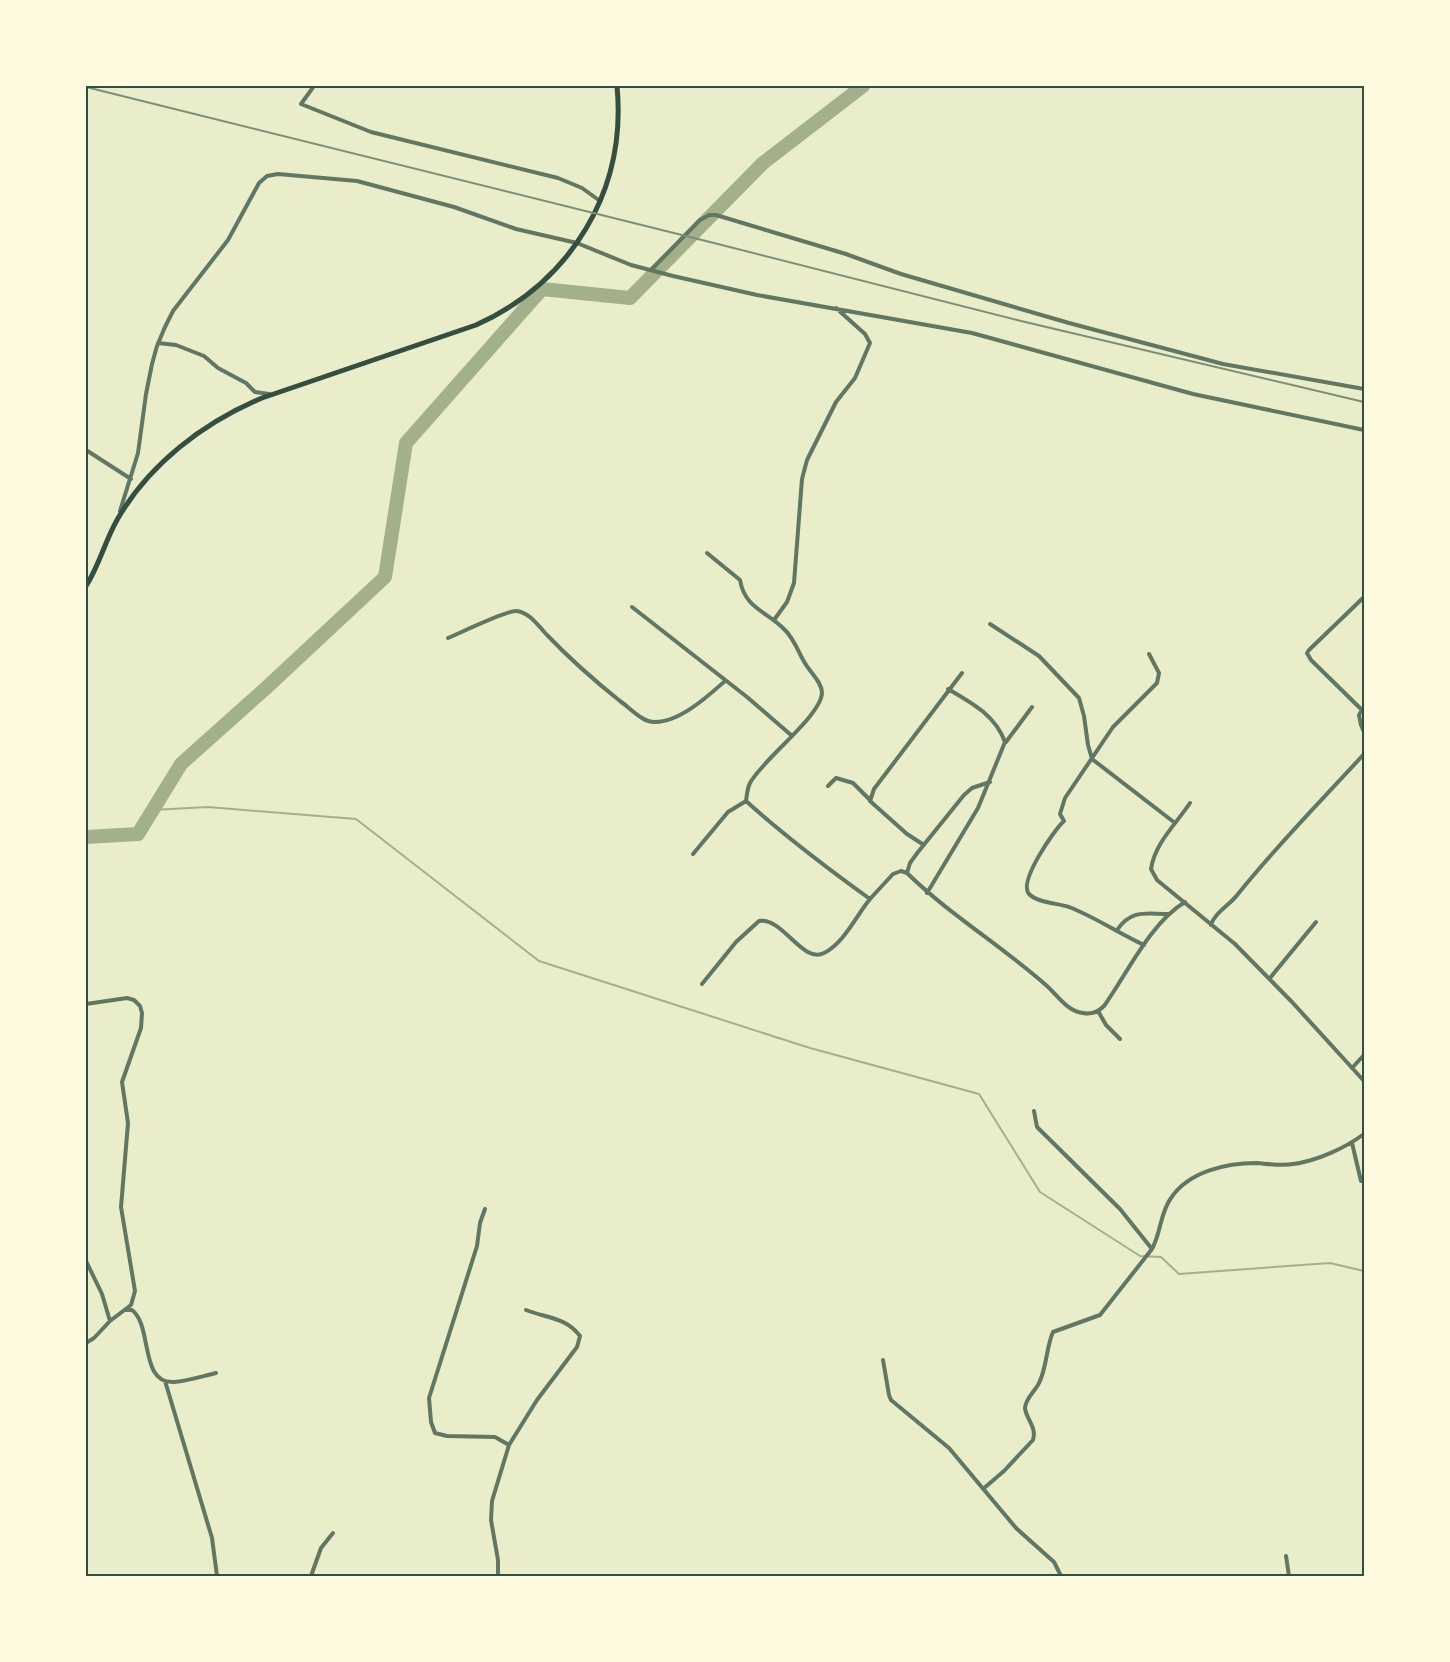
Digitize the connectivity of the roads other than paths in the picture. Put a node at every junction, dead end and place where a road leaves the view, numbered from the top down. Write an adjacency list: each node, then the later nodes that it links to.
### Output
1 (314, 86): 3 (street)
2 (617, 86): 3 (main road)
3 (600, 201): 4 (main road)
4 (577, 243): 5 (street); 7 (street); 9 (main road)
5 (651, 270): 6 (street); 8 (street)
6 (836, 308): 10 (street); 18 (street)
7 (158, 343): 9 (street); 12 (street)
8 (1365, 389)
9 (272, 395): 13 (main road)
10 (1365, 430)
11 (86, 450): 12 (street)
12 (131, 478): 13 (street)
13 (117, 520): 15 (main road)
14 (707, 553): 18 (street)
15 (86, 586)
16 (1365, 597): 26 (street)
17 (633, 607): 23 (street)
18 (774, 620): 28 (street)
19 (990, 624): 31 (street)
20 (448, 638): 23 (street)
21 (1149, 654): 31 (street)
22 (962, 673): 24 (street)
23 (725, 681): 28 (street)
24 (948, 689): 29 (street); 35 (street)
25 (1032, 707): 29 (street)
26 (1363, 708): 27 (street)
27 (1365, 732)
28 (791, 735): 34 (street)
29 (1005, 742): 32 (street)
30 (1365, 754): 46 (street)
31 (1092, 759): 37 (street); 47 (street)
32 (990, 782): 38 (street); 41 (street)
33 (828, 786): 35 (street)
34 (746, 801): 39 (street); 42 (street)
35 (870, 801): 38 (street)
36 (1190, 802): 37 (street)
37 (1175, 823): 43 (street)
38 (924, 845): 40 (street)
39 (693, 854)
40 (907, 873): 41 (street); 42 (street)
41 (927, 892): 52 (street)
42 (870, 899): 50 (street)
43 (1185, 902): 44 (street); 46 (street)
44 (1168, 914): 47 (street); 48 (street)
45 (1316, 922): 49 (street)
46 (1211, 925): 49 (street)
47 (1117, 930): 48 (street)
48 (1144, 945): 52 (street)
49 (1270, 978): 55 (street)
50 (702, 984)
51 (86, 1004): 64 (street)
52 (1098, 1011): 53 (street)
53 (1120, 1039)
54 (1365, 1054): 55 (street)
55 (1352, 1068): 56 (street)
56 (1365, 1081)
57 (1034, 1111): 62 (street)
58 (1365, 1134): 59 (street)
59 (1352, 1143): 60 (street); 62 (street)
60 (1361, 1181)
61 (485, 1209): 71 (street)
62 (1152, 1249): 72 (street)
63 (86, 1261): 66 (street)
64 (126, 1310): 66 (street); 70 (street)
65 (526, 1310): 71 (street)
66 (110, 1321): 67 (street)
67 (86, 1343)
68 (883, 1360): 72 (street)
69 (216, 1373): 70 (street)
70 (165, 1381): 75 (street)
71 (510, 1445): 77 (street)
72 (982, 1489): 78 (street)
73 (333, 1533): 76 (street)
74 (1286, 1556): 79 (street)
75 (218, 1576)
76 (311, 1576)
77 (498, 1576)
78 (1061, 1576)
79 (1290, 1576)

